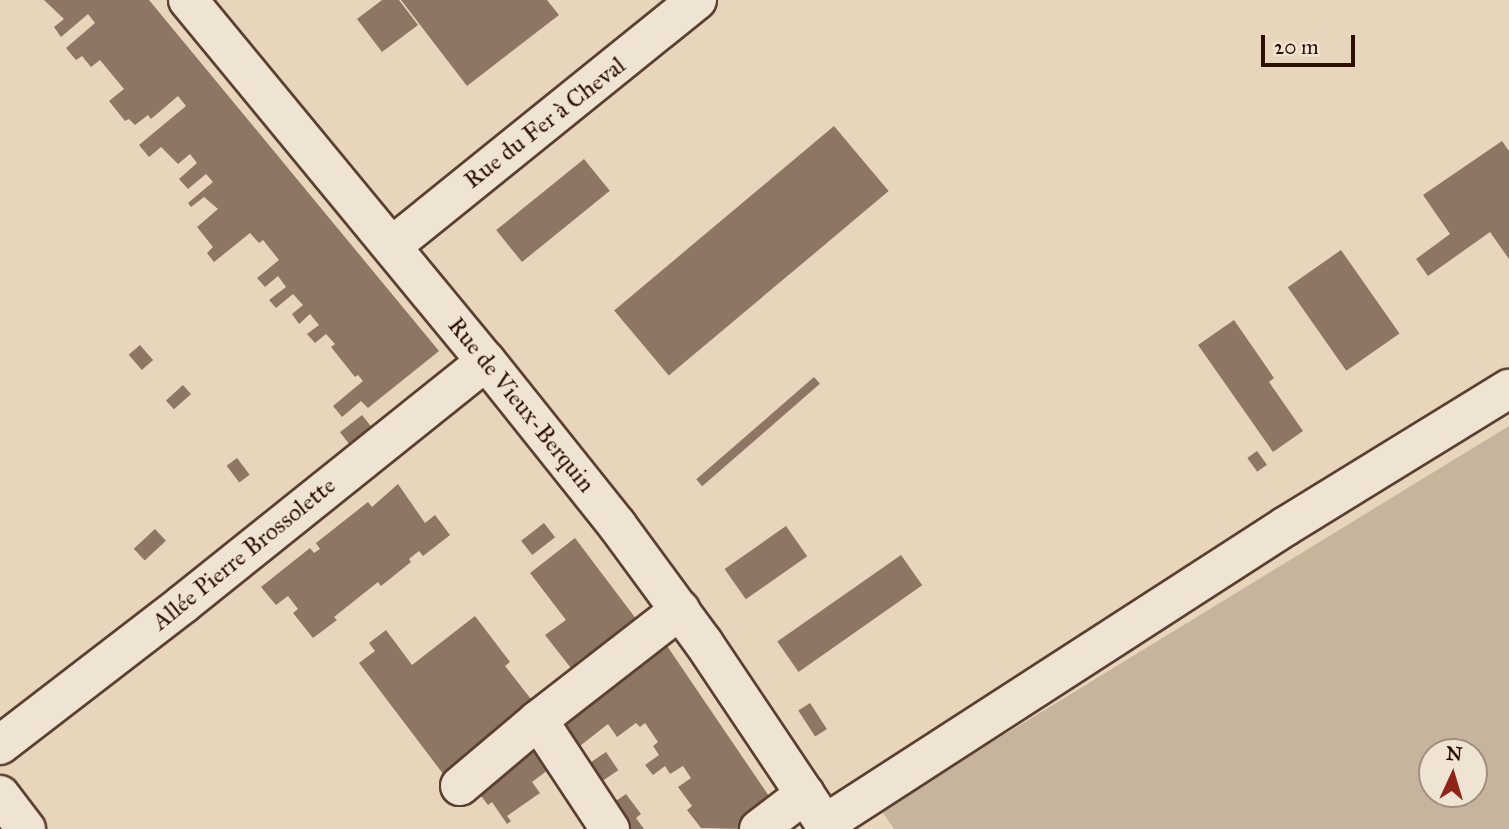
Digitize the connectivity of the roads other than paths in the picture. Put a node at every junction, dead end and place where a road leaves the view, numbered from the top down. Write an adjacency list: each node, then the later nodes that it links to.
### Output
1 (188, 0): 3 (street, Rue de Vieux-Berquin)
2 (697, 0): 3 (street, Rue du Fer à Cheval)
3 (392, 246): 4 (street, Rue de Vieux-Berquin)
4 (486, 360): 6 (street, Rue de Vieux-Berquin); 8 (street, Allée Pierre Brossolette)
5 (1509, 389): 11 (street)
6 (680, 610): 7 (street); 11 (street, Rue de Vieux-Berquin)
7 (538, 720): 9 (street); 13 (street)
8 (0, 745)
9 (460, 786)
10 (0, 795): 12 (street)
11 (819, 816): 14 (street)
12 (26, 829)
13 (610, 829)
14 (759, 829)

